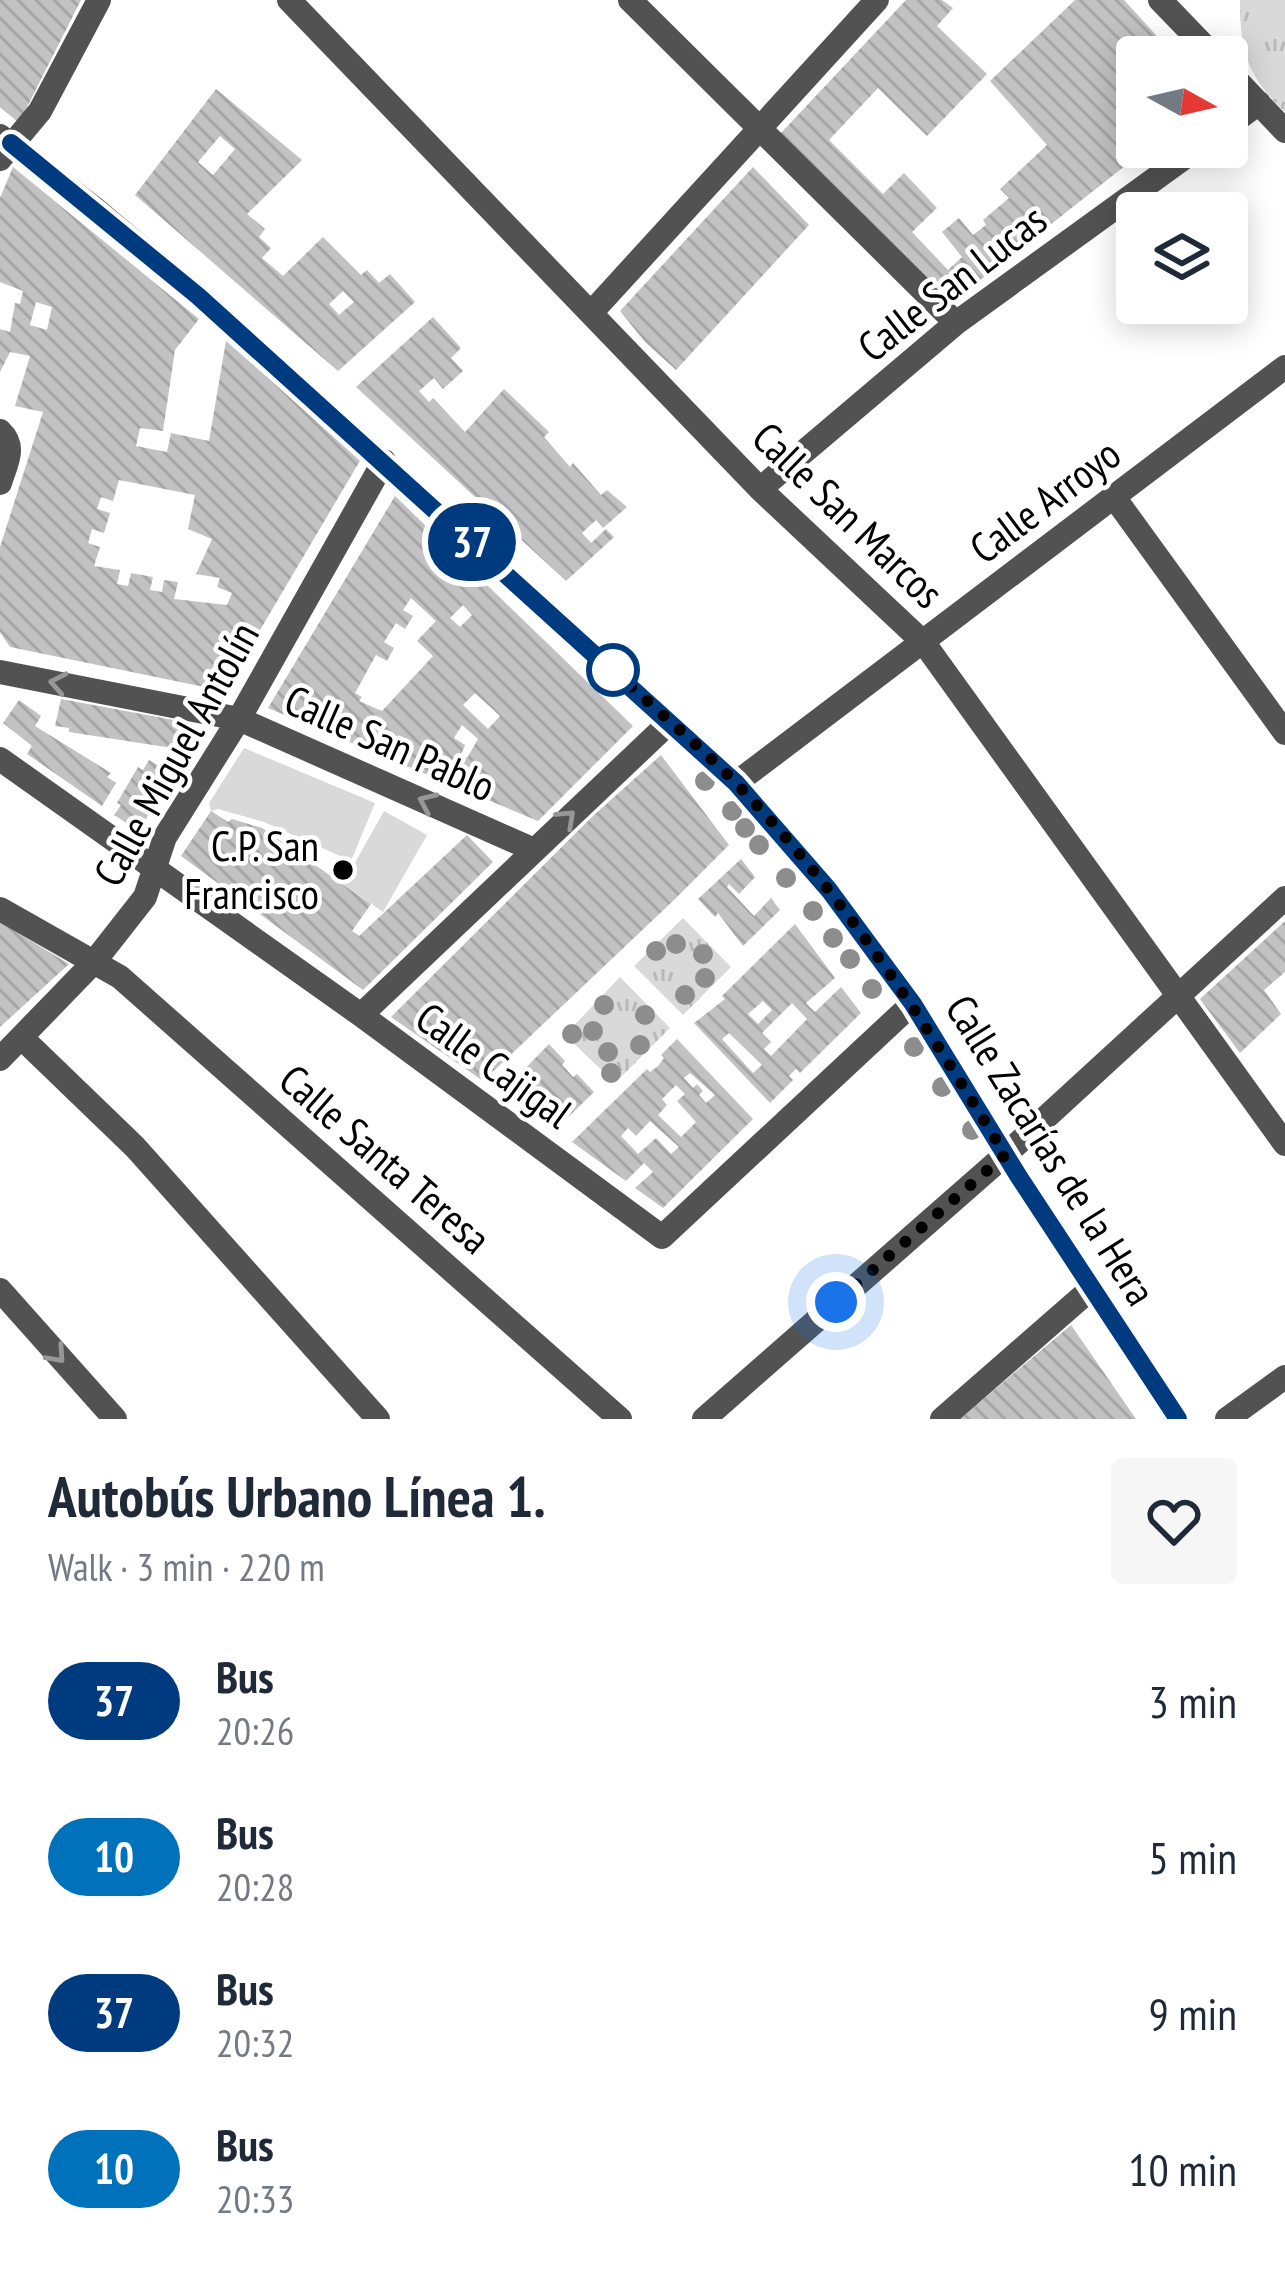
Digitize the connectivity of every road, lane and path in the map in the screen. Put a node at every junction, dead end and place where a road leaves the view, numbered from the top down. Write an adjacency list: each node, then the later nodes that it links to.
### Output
1 (99, 0): 12 (street)
2 (289, 0): 14 (street, Calle San Marcos)
3 (630, 0): 10 (street)
4 (878, 0): 10 (street)
5 (1160, 0): 6 (street)
6 (1195, 36)
7 (1248, 92): 8 (street)
8 (1259, 104): 9 (street); 11 (street)
9 (1248, 112)
10 (762, 127): 14 (street); 15 (street)
11 (1285, 131)
12 (4, 146): 18 (street, Calle Zacarías de la Hera)
13 (1170, 168): 15 (street, Calle San Lucas)
14 (591, 314): 20 (street, Calle San Marcos)
15 (956, 322): 20 (street, Calle San Lucas)
16 (1285, 368): 21 (street, Calle Arroyo)
17 (0, 431): 19 (street)
18 (385, 461): 24 (street, Calle Miguel Antolín); 25 (street, Calle Zacarías de la Hera)
19 (0, 483)
20 (760, 489): 22 (street, Calle San Marcos)
21 (1114, 497): 22 (street, Calle Arroyo); 26 (street)
22 (925, 643): 28 (street, Calle Arroyo); 34 (street, Calle San Marcos)
23 (0, 672): 24 (street, Calle San Pablo, one-way to 23)
24 (239, 719): 29 (street, Calle San Pablo, one-way to 24); 30 (street, Calle Miguel Antolín)
25 (670, 722): 28 (street, Calle Zacarías de la Hera); 29 (street, one-way to 25)
26 (1285, 733)
27 (0, 759): 30 (street, Calle Cajigal)
28 (736, 783): 35 (street, Calle Zacarías de la Hera)
29 (534, 850): 36 (street)
30 (154, 868): 33 (street, Calle Miguel Antolín); 36 (street, Calle Cajigal)
31 (1285, 898): 34 (street)
32 (0, 909): 33 (street, Calle Santa Teresa)
33 (94, 962): 37 (street, Calle Miguel Antolín); 46 (street, Calle Santa Teresa)
34 (1180, 996): 39 (street, Calle San Marcos); 40 (street)
35 (913, 1004): 36 (street, Calle Cajigal); 40 (street, Calle Zacarías de la Hera)
36 (361, 1015)
37 (23, 1039): 38 (street, Calle Miguel Antolín); 45 (street)
38 (0, 1059)
39 (1285, 1144)
40 (1005, 1155): 41 (street, Calle Zacarías de la Hera); 47 (street)
41 (1092, 1288): 48 (street); 49 (street, Calle Zacarías de la Hera)
42 (0, 1290): 44 (street, one-way to 44)
43 (1285, 1377): 50 (street)
44 (115, 1419)
45 (378, 1419)
46 (620, 1419)
47 (704, 1419)
48 (942, 1419)
49 (1178, 1419)
50 (1227, 1419)

